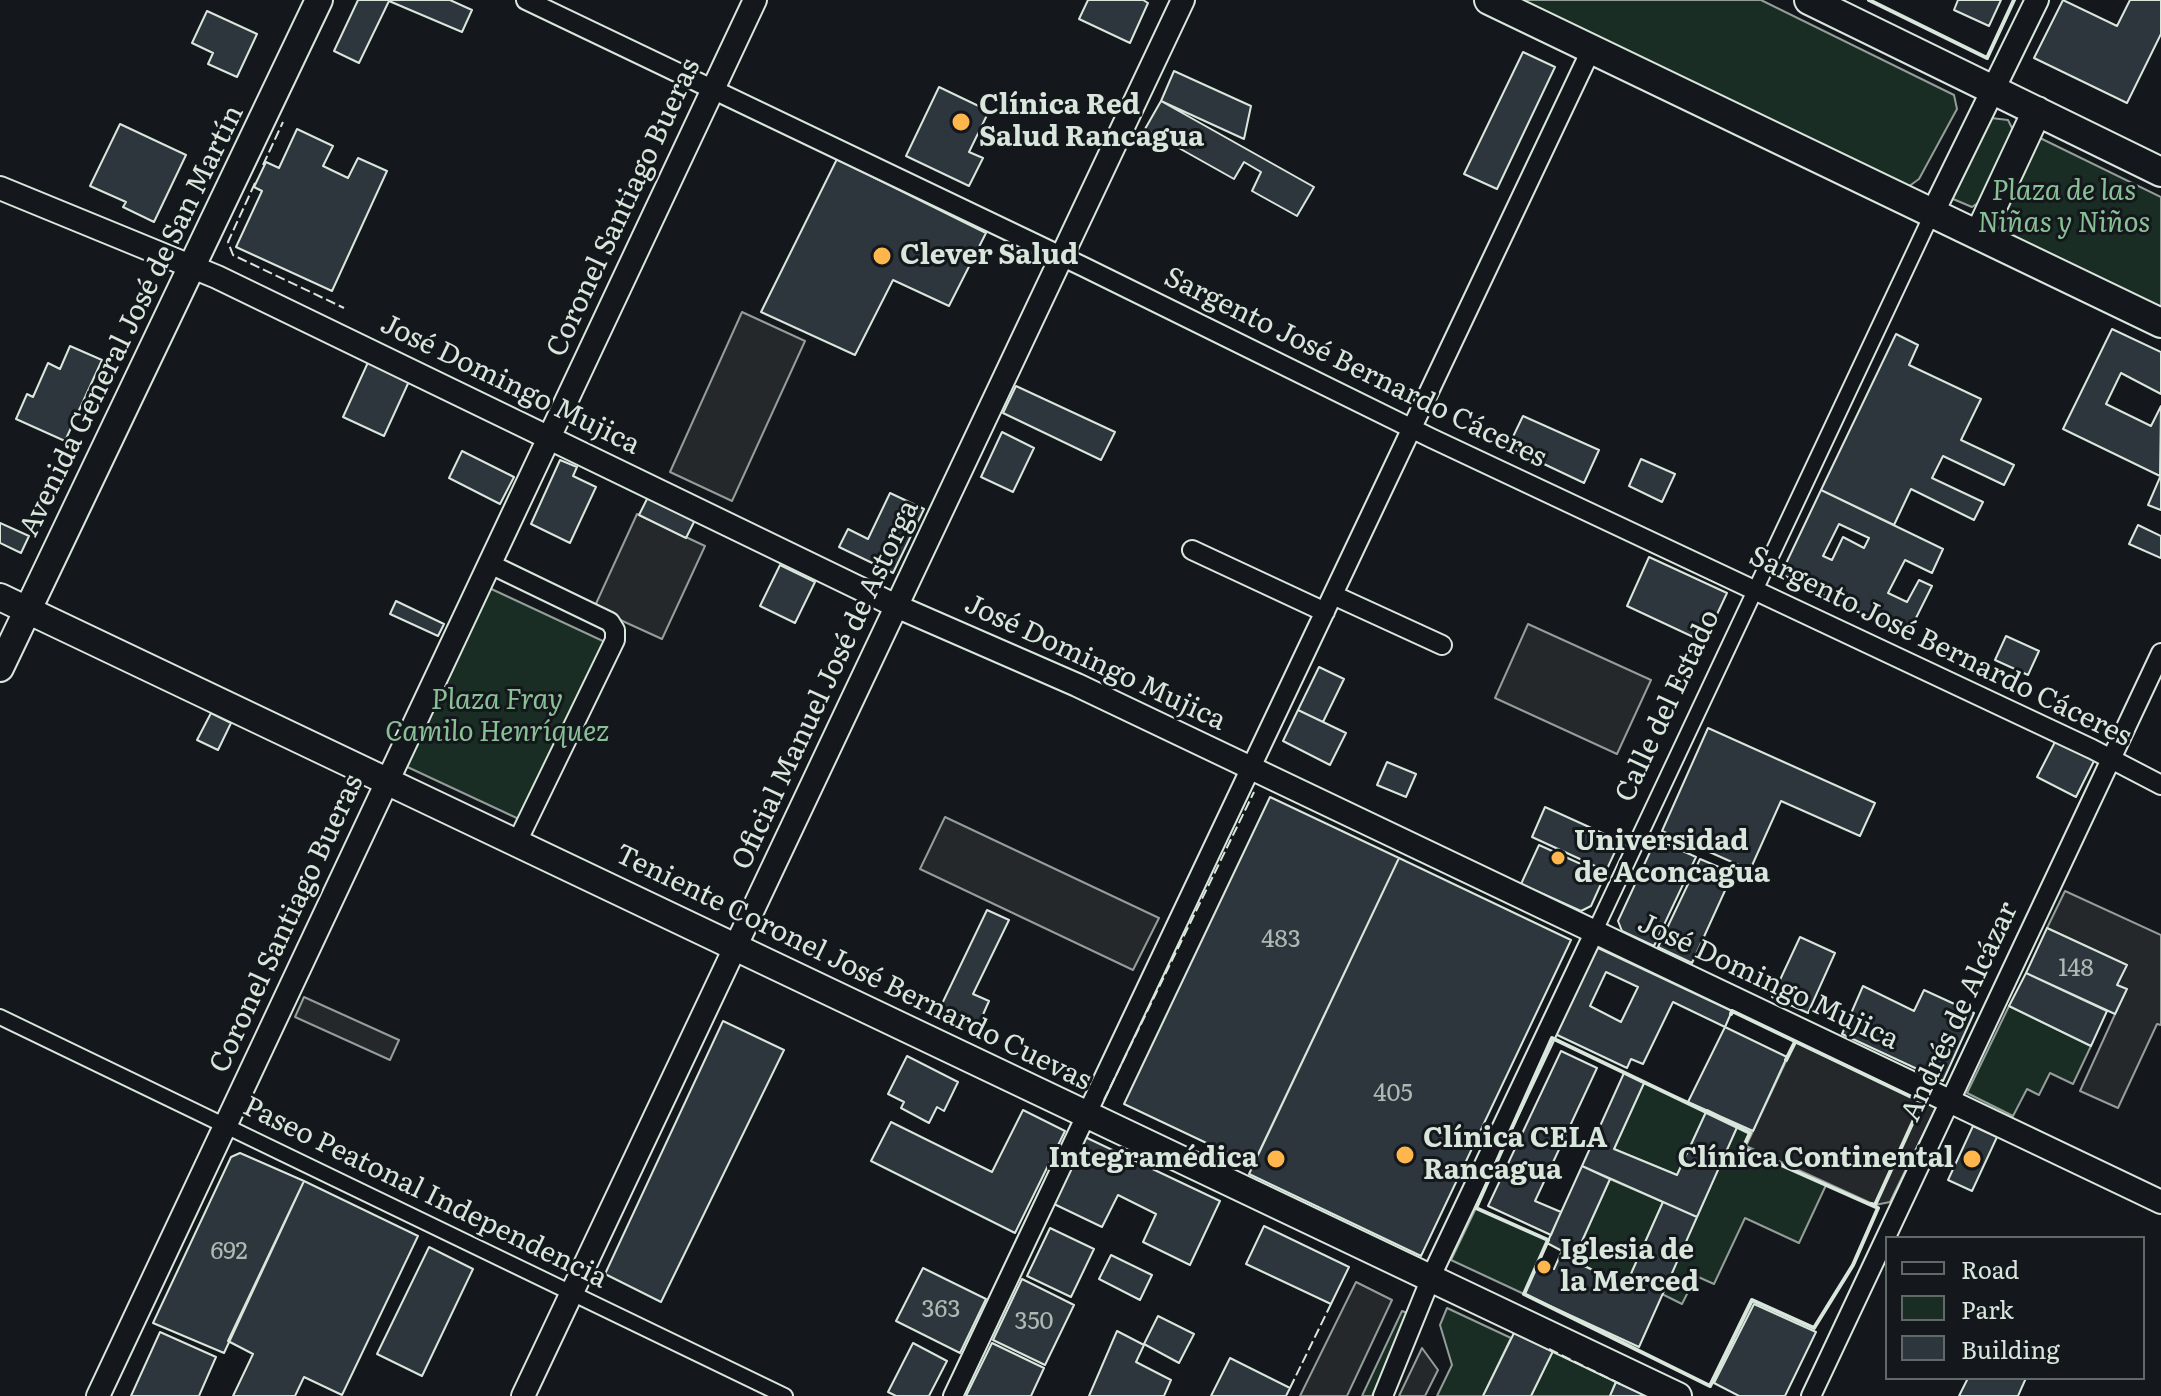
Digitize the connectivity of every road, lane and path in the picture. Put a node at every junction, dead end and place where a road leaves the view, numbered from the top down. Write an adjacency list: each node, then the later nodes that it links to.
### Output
1 (319, 0): 17 (main road, Avenida General José de San Martín)
2 (526, 0): 10 (street, Sargento José Bernardo Cáceres)
3 (755, 0): 10 (street, Coronel Santiago Bueras)
4 (1183, 0): 16 (street, Oficial Manuel José de Astorga)
5 (1489, 0): 8 (main road)
6 (1809, 0): 9 (main road)
7 (2037, 0): 9 (street, Calle del Estado)
8 (1591, 50): 14 (main road); 19 (street)
9 (1991, 87): 11 (main road); 14 (street, Calle del Estado)
10 (712, 91): 16 (street, Sargento José Bernardo Cáceres); 20 (street, Coronel Santiago Bueras)
11 (2037, 111): 12 (main road); 15 (main road)
12 (2161, 172)
13 (0, 188): 17 (street, José Domingo Mujica)
14 (1933, 212): 15 (main road); 23 (street, Calle del Estado)
15 (1979, 235): 18 (main road)
16 (1061, 257): 19 (street, Sargento José Bernardo Cáceres); 26 (street, Oficial Manuel José de Astorga)
17 (194, 267): 20 (street, José Domingo Mujica); 27 (main road, Avenida General José de San Martín)
18 (2161, 323)
19 (1412, 428): 23 (street, Sargento José Bernardo Cáceres); 24 (street)
20 (549, 438): 22 (street, Coronel Santiago Bueras); 26 (street, José Domingo Mujica)
21 (1192, 550): 28 (street)
22 (490, 564): 34 (street, Coronel Santiago Bueras); 36 (street)
23 (1757, 590): 32 (street, Sargento José Bernardo Cáceres); 37 (street, Calle del Estado)
24 (1333, 595): 28 (street); 29 (street)
25 (0, 597): 27 (main road, Teniente Coronel José Bernardo Cuevas)
26 (896, 606): 33 (street, José Domingo Mujica); 38 (street, Oficial Manuel José de Astorga)
27 (29, 608): 31 (main road, Avenida General José de San Martín); 34 (main road, Teniente Coronel José Bernardo Cuevas)
28 (1325, 612): 33 (street)
29 (1442, 645)
30 (2161, 653): 32 (street, Andrés de Alcázar)
31 (0, 668)
32 (2110, 760): 35 (street, Sargento José Bernardo Cáceres); 40 (street, Andrés de Alcázar)
33 (1251, 768): 37 (street, José Domingo Mujica); 41 (street)
34 (388, 781): 36 (main road, Teniente Coronel José Bernardo Cuevas); 42 (street, Coronel Santiago Bueras)
35 (2161, 785)
36 (517, 842): 38 (main road, Teniente Coronel José Bernardo Cuevas)
37 (1594, 933): 40 (street, José Domingo Mujica); 46 (street, Calle del Estado)
38 (735, 947): 41 (main road, Teniente Coronel José Bernardo Cuevas); 47 (street, Oficial Manuel José de Astorga)
39 (0, 1017): 42 (street, Paseo Peatonal Independencia)
40 (1949, 1101): 43 (street, José Domingo Mujica); 44 (street, Andrés de Alcázar)
41 (1086, 1115): 46 (main road, Teniente Coronel José Bernardo Cuevas); 51 (street)
42 (225, 1126): 47 (street, Paseo Peatonal Independencia); 48 (street, Coronel Santiago Bueras)
43 (2161, 1202)
44 (1886, 1236)
45 (1885, 1238): 54 (street, Andrés de Alcázar)
46 (1432, 1278): 52 (street, Calle del Estado); 53 (main road, Teniente Coronel José Bernardo Cuevas)
47 (571, 1293): 49 (street, Oficial Manuel José de Astorga); 50 (street, Paseo Peatonal Independencia)
48 (98, 1396)
49 (523, 1396)
50 (785, 1396)
51 (953, 1396)
52 (1383, 1396)
53 (1678, 1396)
54 (1811, 1396)

